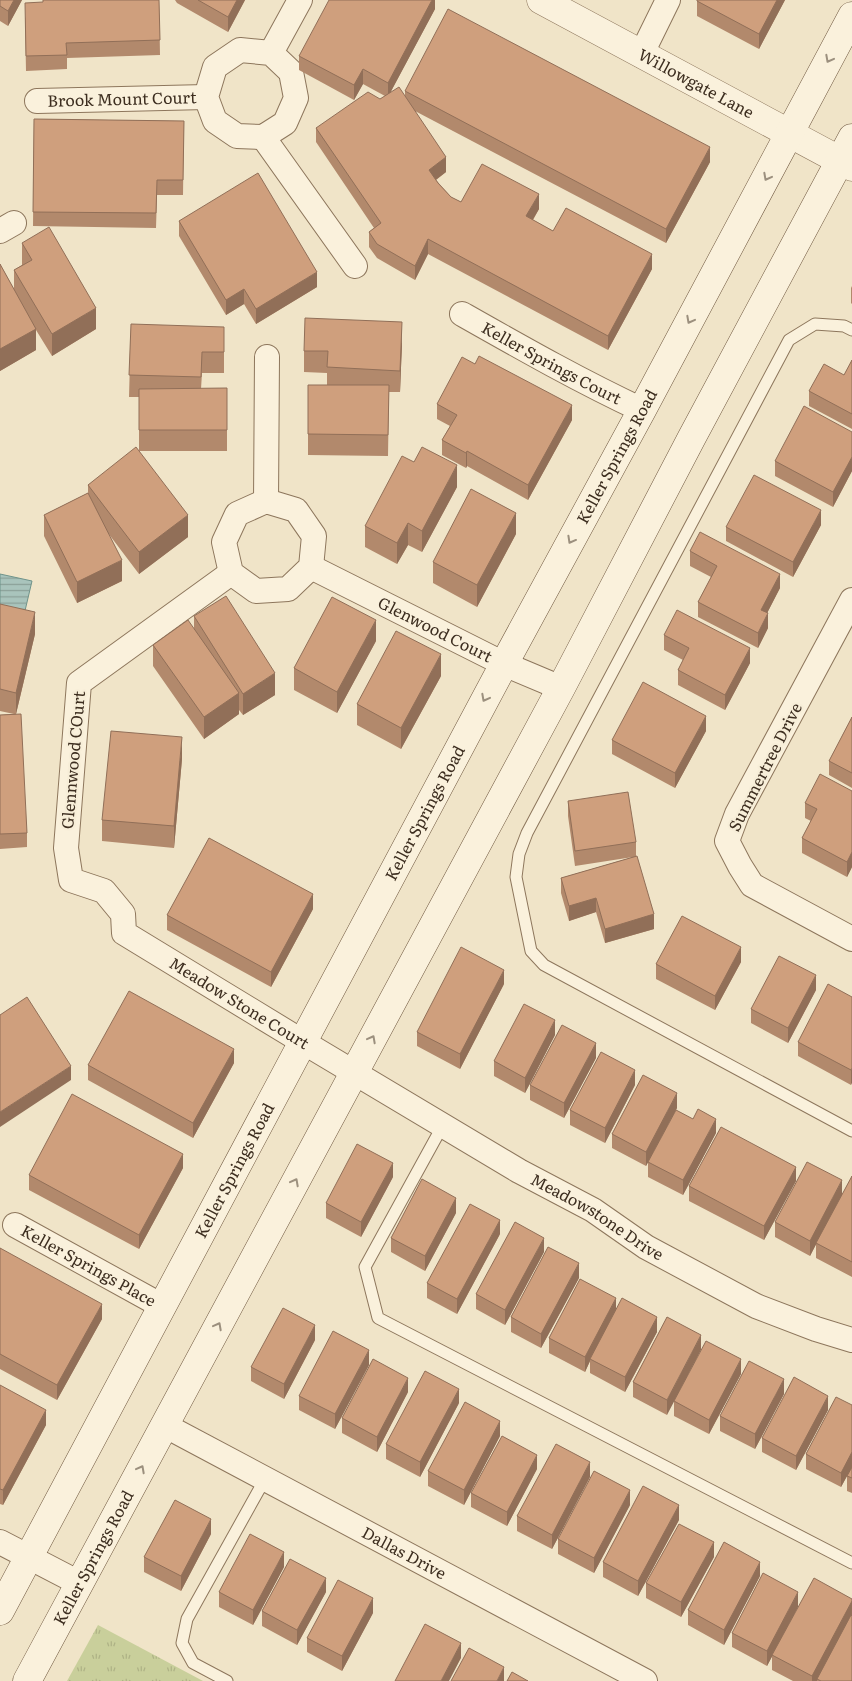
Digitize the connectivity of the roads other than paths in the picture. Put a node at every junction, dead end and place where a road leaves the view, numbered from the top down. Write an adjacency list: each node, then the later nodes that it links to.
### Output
1 (300, 0): 5 (street)
2 (541, 0): 6 (main road, Willowgate Lane)
3 (668, 0): 6 (street)
4 (852, 16): 9 (main road, Keller Springs Road, one-way to 9)
5 (271, 53): 7 (street, Brook Mount Court); 10 (street)
6 (641, 55): 9 (main road, Willowgate Lane)
7 (206, 97): 8 (street, Brook Mount Court); 10 (street, Brook Mount Court)
8 (37, 101)
9 (790, 134): 11 (main road, Willowgate Lane); 16 (main road, Keller Springs Road, one-way to 16)
10 (263, 137): 12 (street)
11 (848, 155): 22 (main road, Keller Springs Road)
12 (355, 266)
13 (462, 314): 16 (street, Keller Springs Court)
14 (852, 330): 28 (lane)
15 (267, 357): 17 (street)
16 (642, 410): 21 (main road, Keller Springs Road, one-way to 21)
17 (266, 501): 18 (street); 19 (street)
18 (310, 568): 19 (street); 21 (street, Glenwood Court)
19 (231, 573): 23 (street, Glennwood COurt)
20 (852, 600): 24 (street, Summertree Drive)
21 (504, 664): 22 (street, Glenwood Court); 25 (main road, Keller Springs Road, one-way to 25)
22 (561, 688): 26 (main road, Keller Springs Road, one-way to 22)
23 (124, 933): 25 (street, Meadow Stone Court)
24 (852, 939)
25 (303, 1042): 26 (street, Meadow Stone Court); 30 (main road, Keller Springs Road)
26 (355, 1072): 27 (street, Meadowstone Drive); 32 (main road, Keller Springs Road, one-way to 26)
27 (443, 1125): 31 (street, Meadowstone Drive); 36 (lane)
28 (852, 1131)
29 (15, 1226): 30 (street, Keller Springs Place)
30 (162, 1306): 35 (main road, Keller Springs Road)
31 (852, 1340)
32 (164, 1425): 33 (street, Dallas Drive); 37 (main road, Keller Springs Road, one-way to 32)
33 (265, 1479): 40 (lane); 41 (street, Dallas Drive)
34 (0, 1542): 35 (street)
35 (29, 1557): 37 (street); 38 (main road, Keller Springs Road)
36 (852, 1564)
37 (79, 1584): 39 (main road, Keller Springs Road)
38 (0, 1611)
39 (27, 1681)
40 (227, 1681)
41 (645, 1681)

